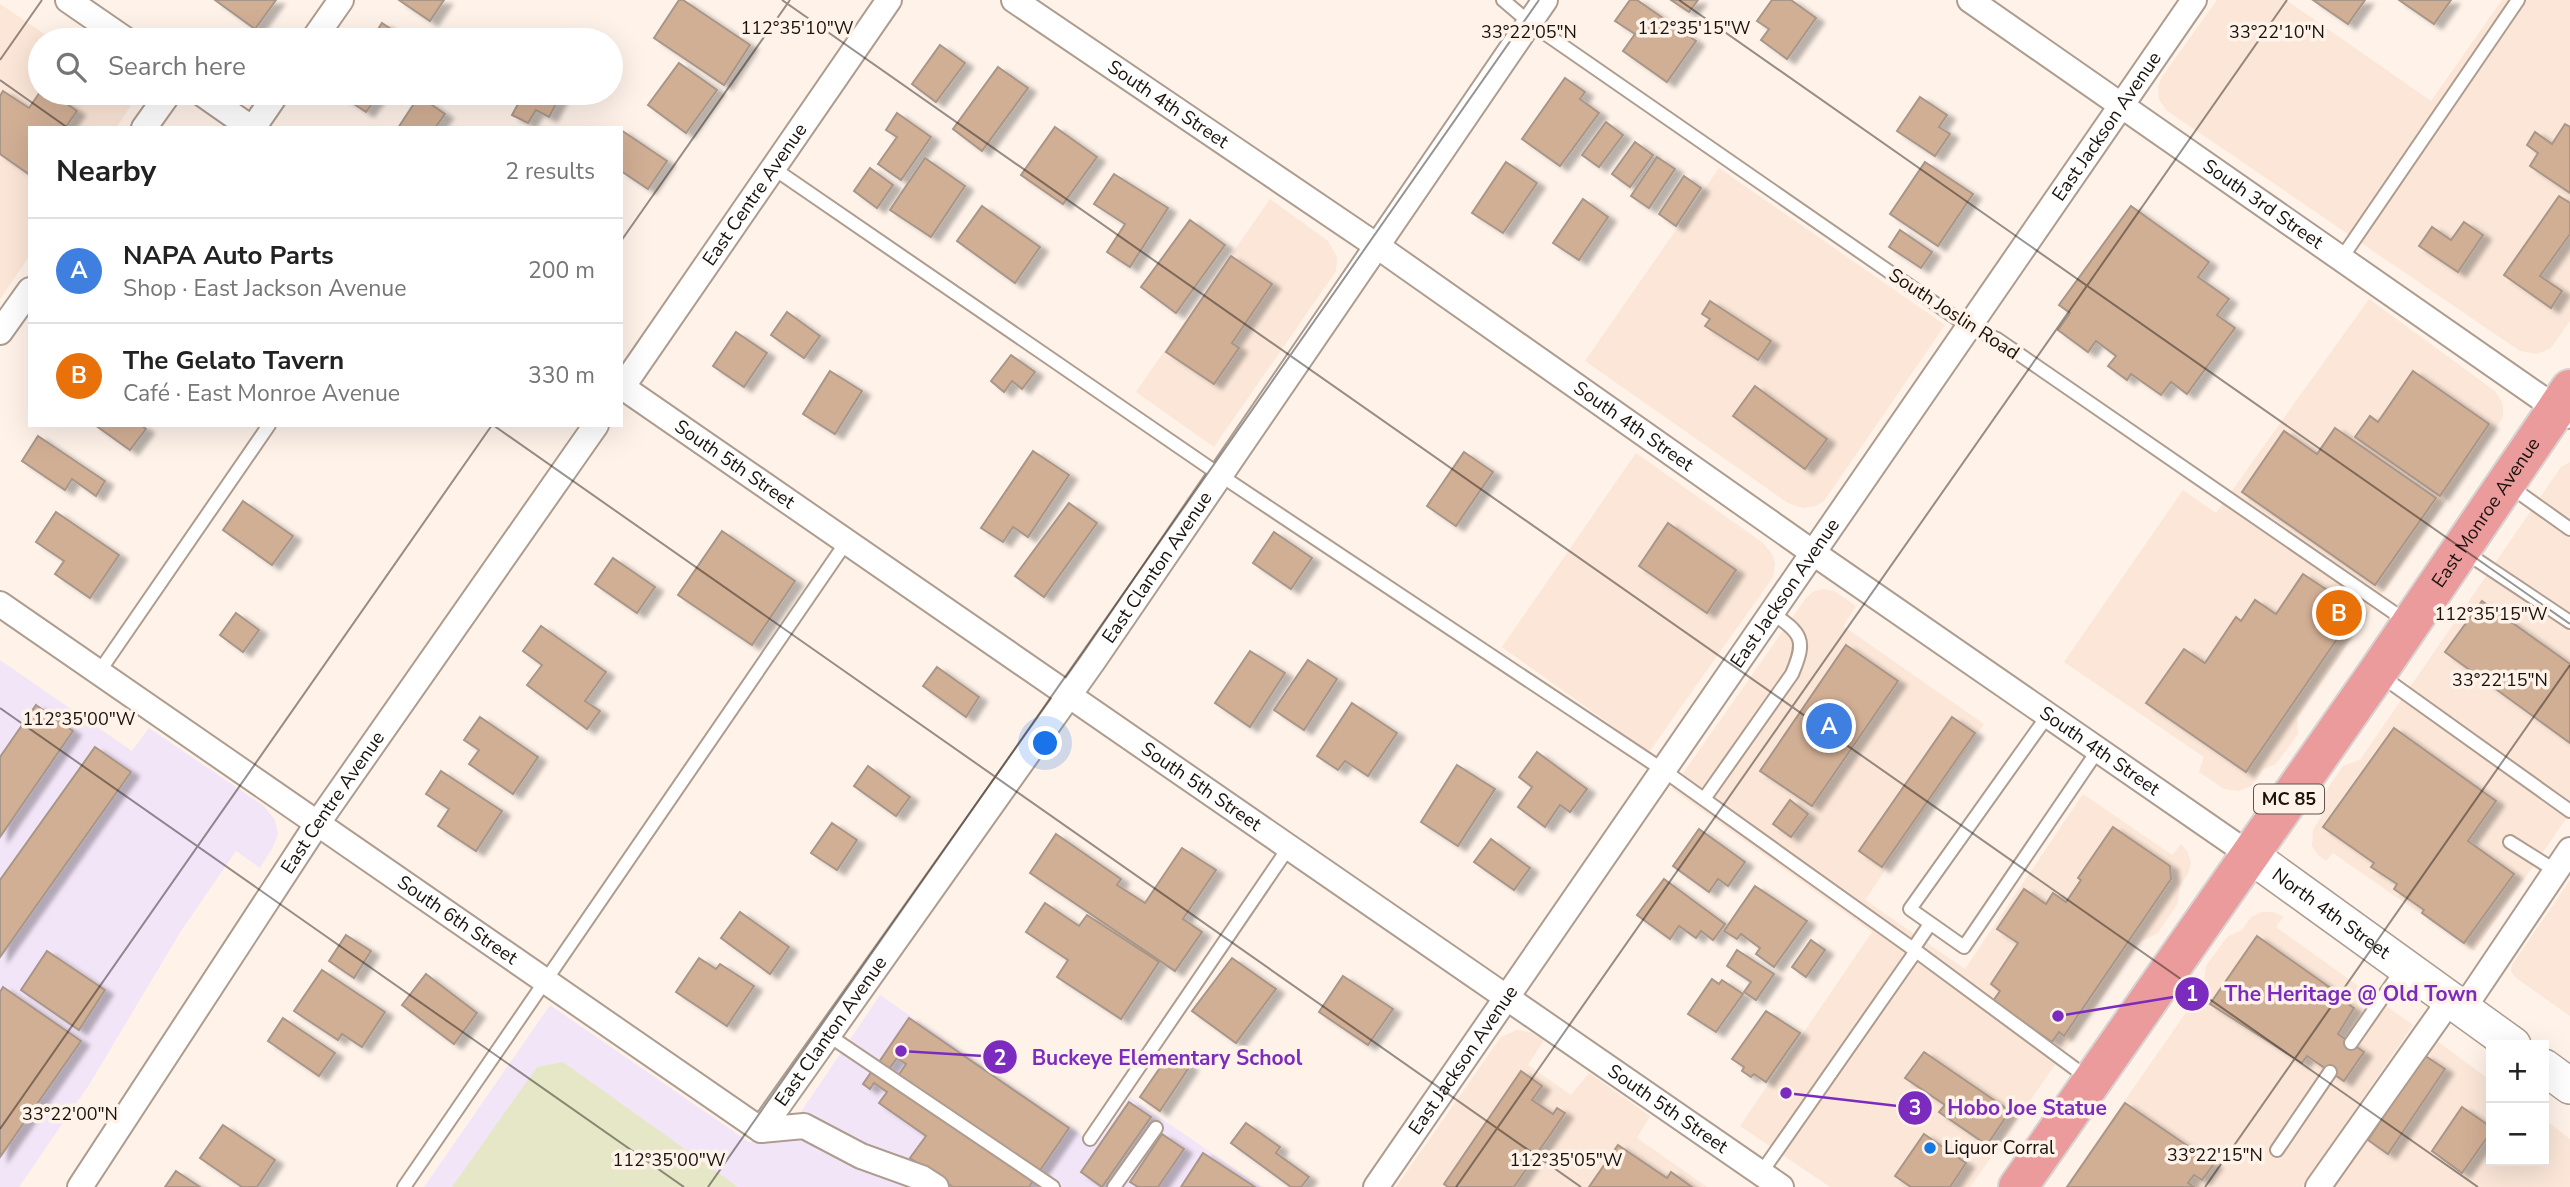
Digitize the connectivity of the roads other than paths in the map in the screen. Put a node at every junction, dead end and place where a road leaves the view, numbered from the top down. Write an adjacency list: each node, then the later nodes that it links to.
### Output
1 (68, 0): 11 (street)
2 (341, 0): 12 (street)
3 (889, 0): 20 (street, East Centre Avenue)
4 (1014, 0): 21 (street, South 4th Street)
5 (1503, 0): 10 (lane, South Joslin Road)
6 (1545, 0): 10 (street, East Clanton Avenue)
7 (1970, 0): 16 (street, South 3rd Street)
8 (2194, 0): 16 (street, East Jackson Avenue)
9 (2518, 0): 22 (lane)
10 (1530, 23): 21 (street, East Clanton Avenue); 24 (lane, South Joslin Road)
11 (109, 28)
12 (321, 28)
13 (160, 105): 17 (street)
14 (218, 105): 18 (street)
15 (268, 105): 19 (street)
16 (2120, 106): 22 (street, South 3rd Street); 24 (street, East Jackson Avenue)
17 (145, 126)
18 (249, 126)
19 (253, 126)
20 (773, 168): 26 (street, East Centre Avenue); 31 (lane)
21 (1377, 246): 31 (street, East Clanton Avenue); 36 (street, South 4th Street)
22 (2341, 259): 28 (street, South 3rd Street)
23 (28, 293): 25 (street)
24 (1969, 327): 36 (street, East Jackson Avenue); 40 (lane, South Joslin Road)
25 (0, 332)
26 (623, 386)
27 (623, 388): 34 (street, South 5th Street)
28 (2565, 405): 32 (main road, East Monroe Avenue / MC 85)
29 (268, 427): 41 (lane)
30 (595, 427): 49 (street, East Centre Avenue)
31 (1220, 475): 43 (street, East Clanton Avenue); 46 (lane)
32 (2505, 483): 33 (lane); 35 (main road, East Monroe Avenue / MC 85)
33 (2570, 529)
34 (847, 541): 43 (street, South 5th Street); 58 (lane)
35 (2459, 548): 39 (lane); 40 (main road, East Monroe Avenue / MC 85)
36 (1812, 552): 38 (street, East Jackson Avenue); 44 (street, South 4th Street)
37 (0, 604): 41 (street, South 6th Street)
38 (1772, 612): 46 (street, East Jackson Avenue); 47 (lane)
39 (2570, 622)
40 (2409, 624): 42 (main road, East Monroe Avenue / MC 85)
41 (99, 672): 49 (street, South 6th Street)
42 (2377, 673): 48 (lane); 53 (main road, East Monroe Avenue / MC 85)
43 (1069, 695): 51 (street, South 5th Street); 61 (street, East Clanton Avenue)
44 (2048, 715): 45 (street, South 4th Street); 55 (lane)
45 (2098, 750): 53 (street, South 4th Street); 55 (lane)
46 (1663, 770): 47 (lane); 59 (street, East Jackson Avenue)
47 (1704, 799): 56 (lane)
48 (2570, 811)
49 (317, 824): 58 (street, South 6th Street); 73 (street, East Centre Avenue)
50 (2510, 842): 54 (lane)
51 (1289, 847): 59 (street, South 5th Street); 70 (lane)
52 (2570, 850): 54 (street)
53 (2250, 855): 57 (street, North 4th Street); 66 (main road, East Monroe Avenue / MC 85)
54 (2556, 871): 60 (street)
55 (1930, 924): 56 (lane)
56 (1914, 950): 66 (lane); 72 (lane)
57 (2404, 967): 60 (street, North 4th Street); 63 (lane)
58 (544, 981): 69 (street, South 6th Street); 74 (lane)
59 (1508, 998): 72 (street, South 5th Street); 78 (street, East Jackson Avenue)
60 (2456, 1004): 62 (street, North 4th Street); 80 (street)
61 (828, 1035): 69 (street, East Clanton Avenue); 76 (lane)
62 (2506, 1040)
63 (2351, 1043)
64 (2549, 1071): 67 (street)
65 (2330, 1072): 71 (lane)
66 (2092, 1081): 79 (main road, East Monroe Avenue / MC 85)
67 (2570, 1086)
68 (1156, 1128): 77 (lane)
69 (761, 1130): 75 (street)
70 (1090, 1139)
71 (2277, 1150)
72 (1771, 1180)
73 (80, 1187)
74 (404, 1187)
75 (936, 1187)
76 (1053, 1187)
77 (1114, 1187)
78 (1376, 1187)
79 (2018, 1187)
80 (2318, 1187)

